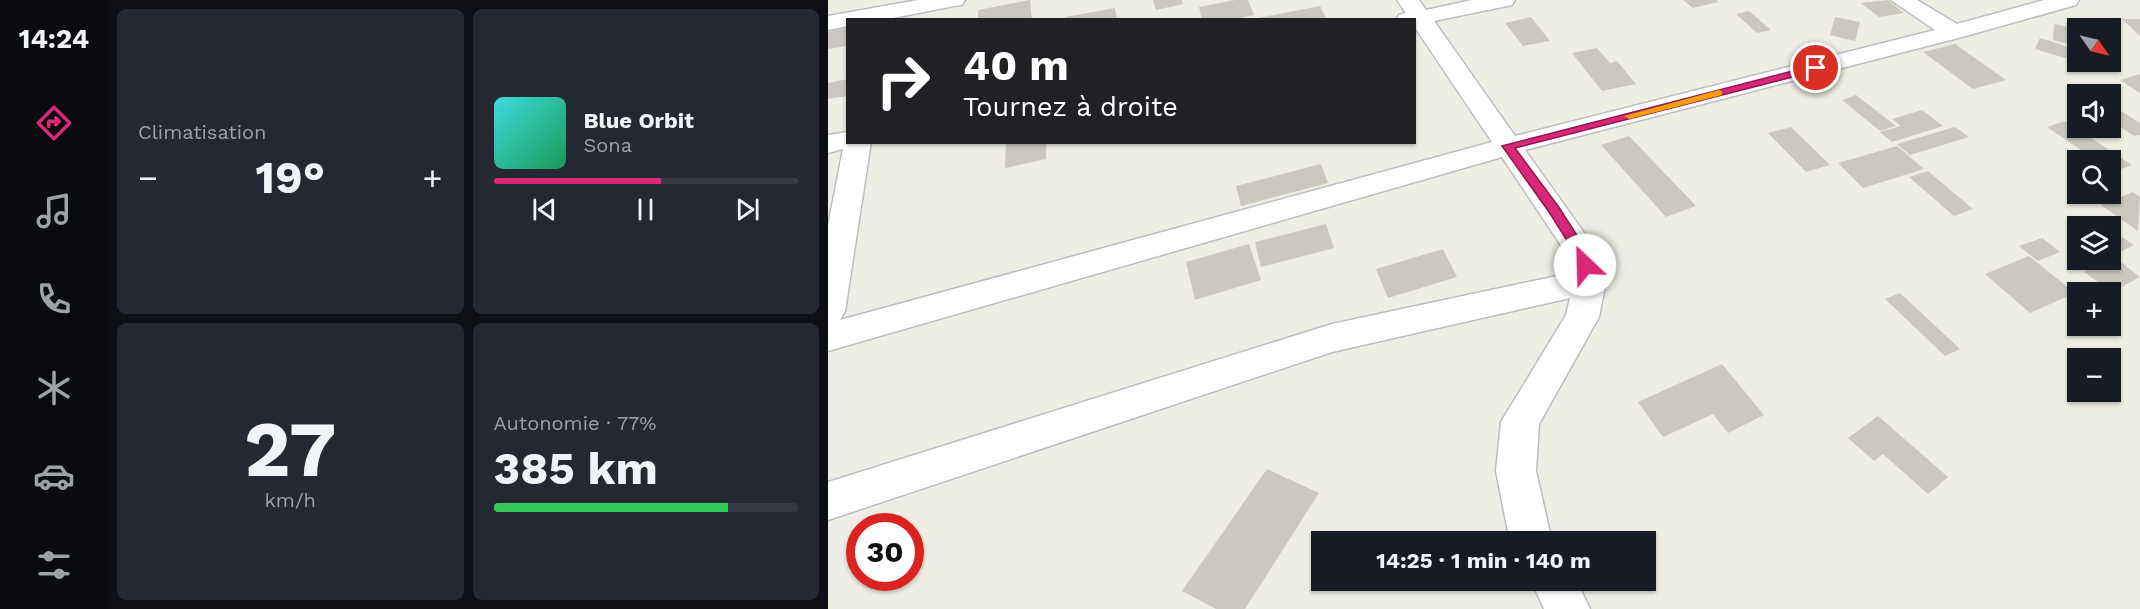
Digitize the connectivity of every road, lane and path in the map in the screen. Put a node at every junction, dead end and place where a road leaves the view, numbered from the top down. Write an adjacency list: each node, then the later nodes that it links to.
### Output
1 (954, 0): 5 (street)
2 (1504, 0): 6 (street)
3 (1902, 0): 10 (street)
4 (2068, 0): 10 (street)
5 (888, 10): 7 (street)
6 (1412, 12): 14 (street)
7 (851, 18)
8 (846, 19): 9 (street)
9 (828, 23)
10 (1954, 32): 14 (street)
11 (846, 140): 12 (street)
12 (828, 144)
13 (858, 144): 16 (street)
14 (1508, 146): 15 (street); 17 (street)
15 (1590, 281): 18 (street); 19 (street)
16 (828, 311)
17 (828, 337)
18 (828, 501)
19 (1529, 531)
20 (1558, 591): 21 (street)
21 (1568, 609)

